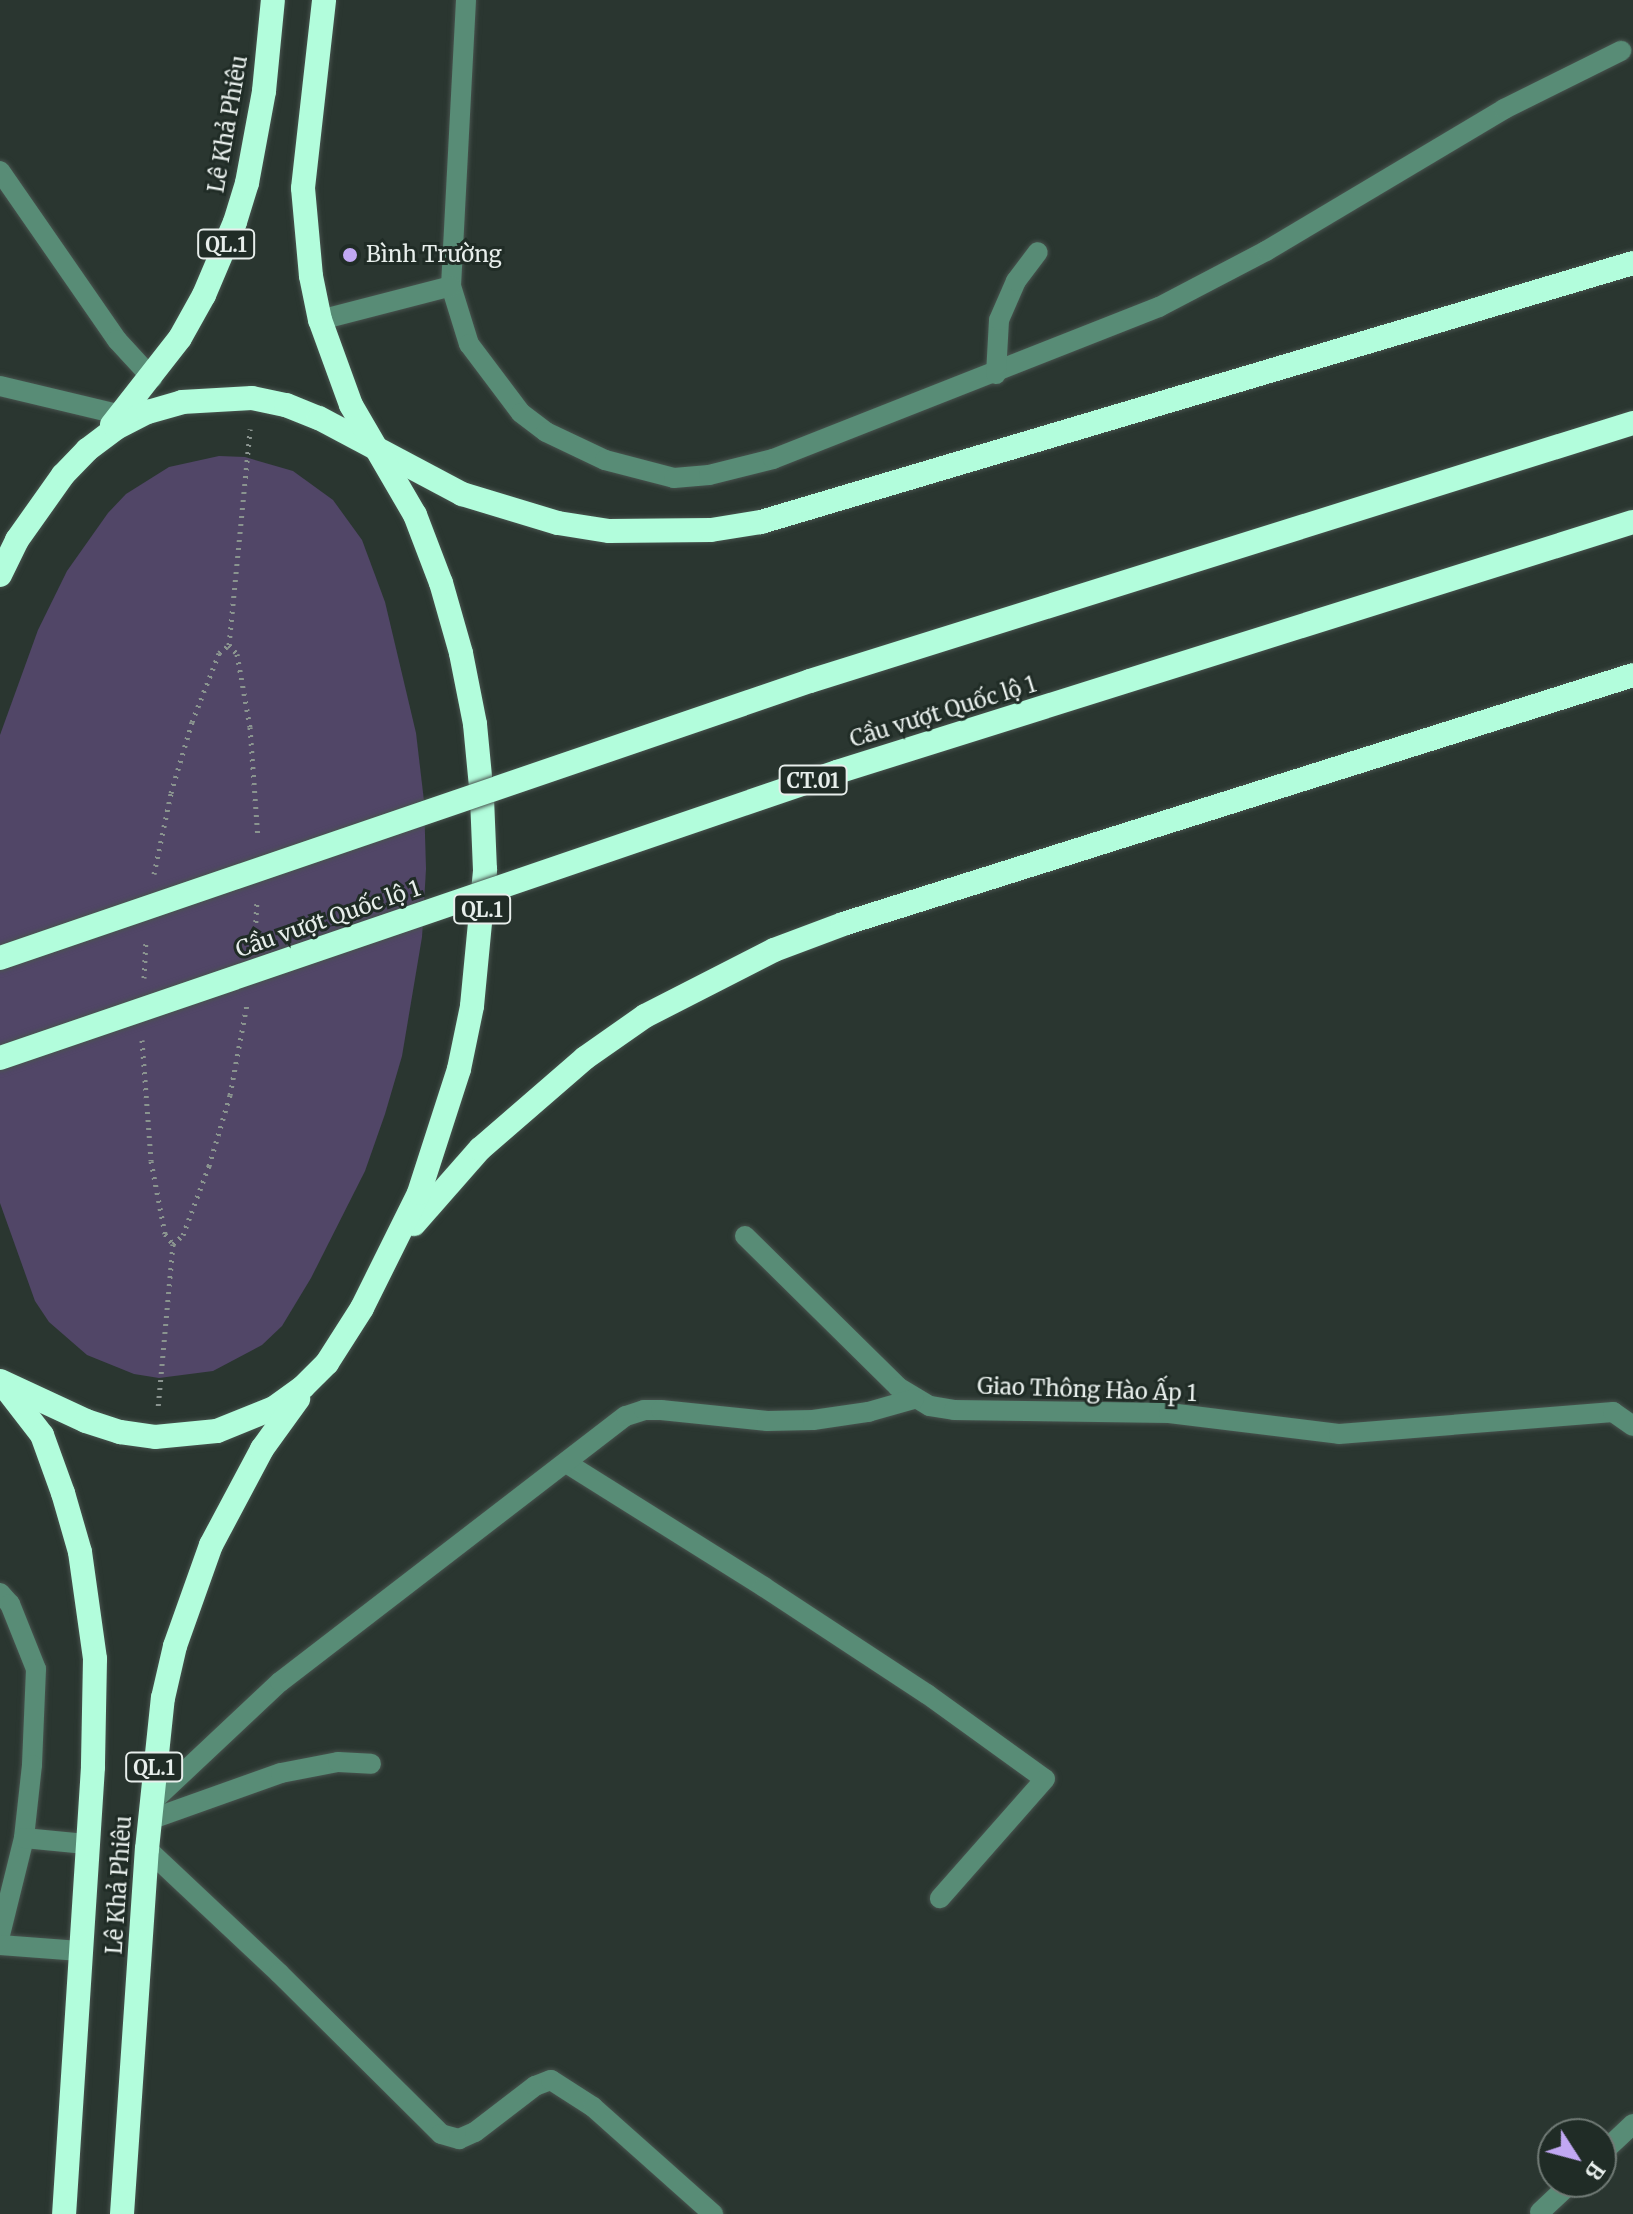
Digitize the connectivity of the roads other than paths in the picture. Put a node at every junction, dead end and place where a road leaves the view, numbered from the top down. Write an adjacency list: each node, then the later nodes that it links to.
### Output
1 (273, 0): 11 (highway, Lê Khả Phiêu / QL.1)
2 (324, 0): 9 (highway, QL.1)
3 (466, 0): 8 (street)
4 (1621, 51): 10 (street)
5 (0, 171): 11 (street)
6 (1038, 252): 10 (street)
7 (1633, 263): 15 (highway)
8 (451, 286): 9 (street); 10 (street)
9 (320, 320): 15 (highway, QL.1)
10 (996, 374)
11 (152, 378): 13 (highway, Lê Khả Phiêu / QL.1)
12 (0, 386): 13 (street)
13 (122, 415): 16 (highway, Lê Khả Phiêu / QL.1)
14 (1633, 423): 20 (highway, bridge)
15 (373, 446): 16 (highway, QL.1); 23 (highway, QL.1)
16 (87, 450): 18 (highway, QL.1)
17 (1633, 522): 21 (highway, Cầu vượt Quốc lộ 1 / CT.01, bridge)
18 (0, 575)
19 (1633, 675): 23 (highway)
20 (0, 958)
21 (0, 1058)
22 (745, 1236): 26 (street, Giao Thông Hào Ấp 1)
23 (392, 1251): 24 (highway, QL.1)
24 (327, 1363): 25 (highway, QL.1); 31 (highway, Lê Khả Phiêu / QL.1)
25 (0, 1381): 33 (highway, Lê Khả Phiêu / QL.1)
26 (914, 1399): 27 (street, Giao Thông Hào Ấp 1); 28 (street)
27 (1633, 1426)
28 (568, 1464): 31 (street); 35 (street)
29 (0, 1593): 32 (street)
30 (371, 1764): 31 (street)
31 (150, 1812): 34 (highway, Lê Khả Phiêu / QL.1)
32 (24, 1838): 33 (street); 36 (street)
33 (86, 1844): 38 (highway, Lê Khả Phiêu / QL.1)
34 (147, 1849): 44 (highway, Lê Khả Phiêu / QL.1); 45 (street)
35 (940, 1898)
36 (0, 1935)
37 (0, 1945): 38 (street)
38 (80, 1951): 43 (highway, Lê Khả Phiêu / QL.1)
39 (1633, 2124): 40 (street)
40 (1617, 2139)
41 (1555, 2198): 42 (street)
42 (1540, 2212)
43 (64, 2214)
44 (122, 2214)
45 (713, 2214)

